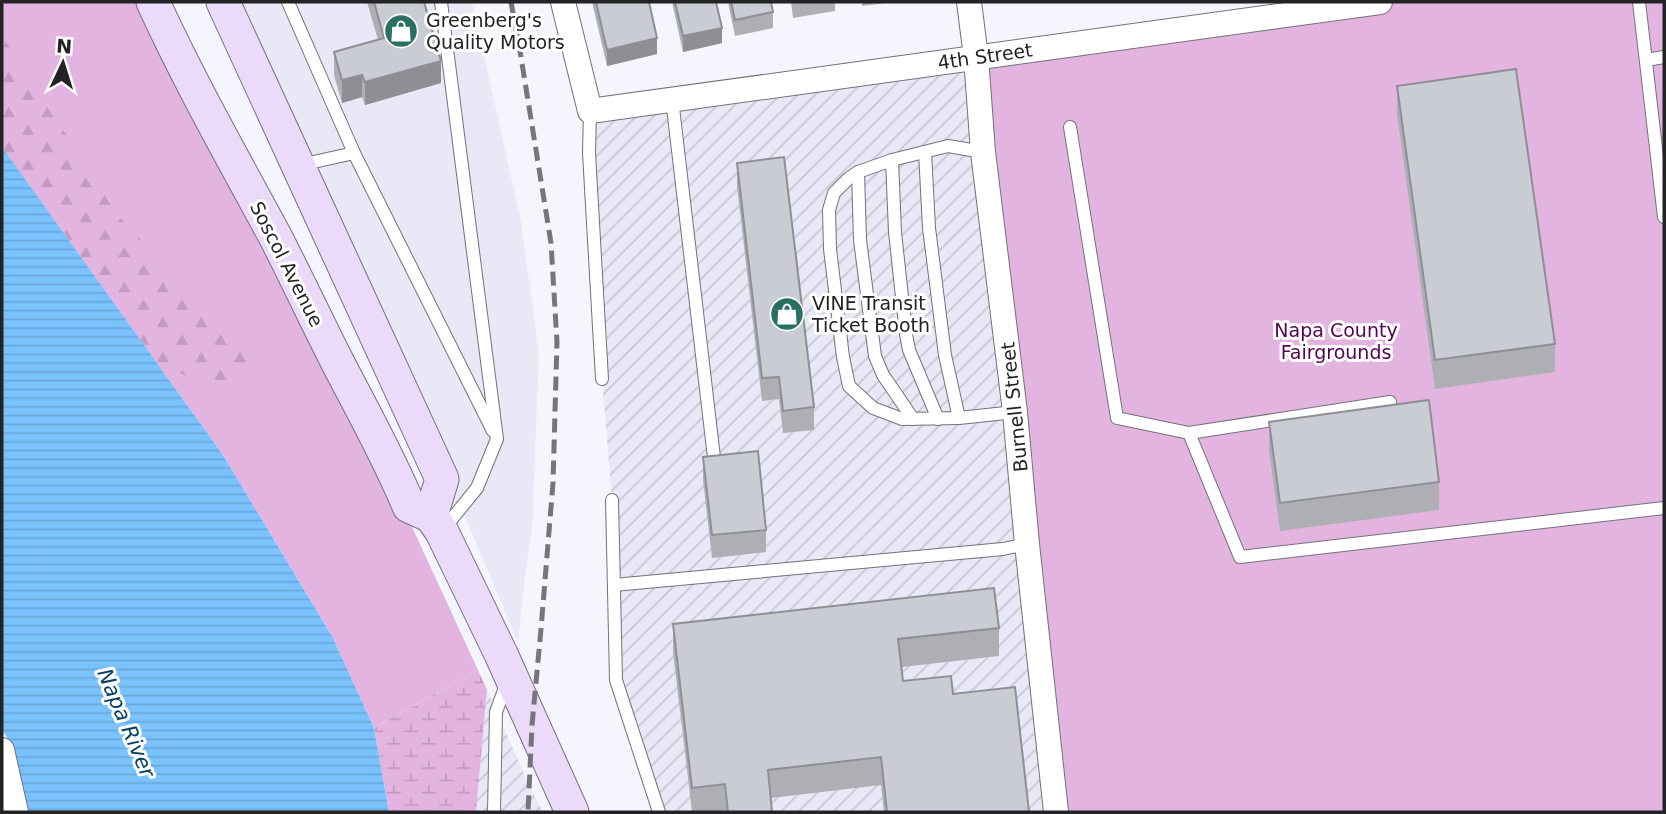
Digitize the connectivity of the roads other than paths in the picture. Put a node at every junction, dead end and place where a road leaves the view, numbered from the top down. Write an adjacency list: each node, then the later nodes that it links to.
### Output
1 (153, 2): 34 (main road, Soscol Avenue)
2 (223, 2): 19 (main road)
3 (288, 2): 17 (lane)
4 (441, 2): 30 (lane)
5 (563, 2): 13 (street)
6 (969, 2): 9 (street, Burnell Street)
7 (1380, 2): 9 (street, 4th Street)
8 (1639, 2): 11 (lane)
9 (976, 57): 12 (street, 4th Street); 16 (street, Burnell Street)
10 (1664, 57): 11 (lane)
11 (1646, 60): 21 (lane)
12 (672, 99): 13 (street, 4th Street); 31 (lane)
13 (590, 111): 23 (lane)
14 (1070, 127): 29 (lane)
15 (925, 152): 16 (lane); 18 (lane); 26 (lane)
16 (984, 152): 25 (street, Burnell Street)
17 (354, 153): 19 (lane); 30 (lane)
18 (892, 160): 20 (lane); 28 (lane)
19 (299, 166): 34 (main road)
20 (858, 172): 27 (lane); 27 (lane)
21 (1662, 176): 22 (lane)
22 (1664, 217)
23 (602, 379)
24 (1390, 402): 29 (lane)
25 (1015, 412): 26 (lane); 35 (street, Burnell Street)
26 (959, 418): 28 (lane)
27 (913, 419): 28 (lane)
28 (938, 419)
29 (1189, 433): 33 (lane)
30 (497, 439): 34 (lane)
31 (715, 466)
32 (612, 500): 36 (lane)
33 (1664, 508)
34 (436, 524): 37 (main road, Soscol Avenue)
35 (1027, 544): 36 (lane); 43 (street, Burnell Street)
36 (614, 585): 42 (lane)
37 (510, 675): 40 (lane); 41 (main road, Soscol Avenue)
38 (2, 750): 39 (street)
39 (16, 812)
40 (494, 812)
41 (572, 812)
42 (659, 812)
43 (1056, 812)

